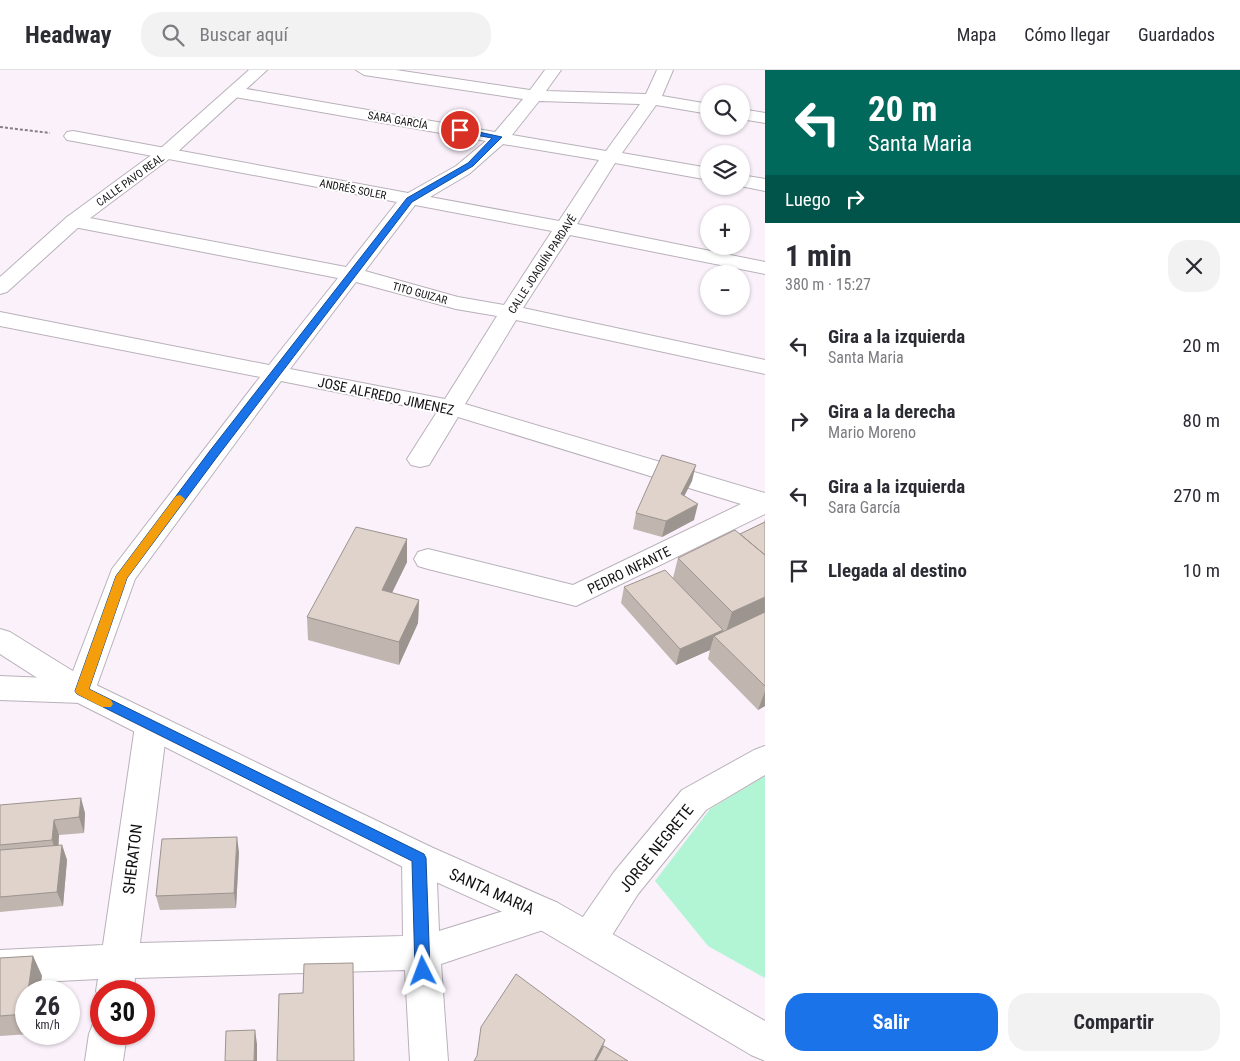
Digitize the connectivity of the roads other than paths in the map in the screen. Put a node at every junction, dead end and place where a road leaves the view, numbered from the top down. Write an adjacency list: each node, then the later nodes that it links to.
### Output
1 (259, 70): 5 (street, CALLE PAVO REAL)
2 (364, 70): 6 (street)
3 (553, 70): 6 (street)
4 (665, 70): 7 (street, CALLE JOAQUÍN PARDAVÉ)
5 (235, 92): 12 (street, SARA GARCÍA); 13 (street, CALLE PAVO REAL)
6 (535, 96): 7 (street); 12 (street)
7 (652, 99): 8 (street); 14 (street, CALLE JOAQUÍN PARDAVÉ)
8 (700, 107)
9 (750, 116): 10 (street)
10 (765, 118)
11 (72, 136): 13 (street, ANDRÉS SOLER)
12 (498, 137): 14 (street, SARA GARCÍA); 18 (street)
13 (167, 152): 18 (street, ANDRÉS SOLER); 19 (street, CALLE PAVO REAL)
14 (612, 156): 15 (street, SARA GARCÍA); 20 (street, CALLE JOAQUÍN PARDAVÉ)
15 (700, 172)
16 (750, 182): 17 (street)
17 (765, 185)
18 (410, 200): 20 (street, ANDRÉS SOLER); 22 (street)
19 (74, 221): 22 (street, TITO GUIZAR); 23 (street, CALLE PAVO REAL)
20 (566, 228): 21 (street, ANDRÉS SOLER); 24 (street, CALLE JOAQUÍN PARDAVÉ)
21 (765, 268)
22 (351, 274): 24 (street, TITO GUIZAR); 27 (street)
23 (0, 288)
24 (510, 312): 26 (street, TITO GUIZAR); 28 (street, CALLE JOAQUÍN PARDAVÉ)
25 (0, 319): 27 (street, JOSE ALFREDO JIMENEZ)
26 (765, 367)
27 (275, 373): 28 (street, JOSE ALFREDO JIMENEZ); 34 (street)
28 (452, 408): 29 (street, CALLE JOAQUÍN PARDAVÉ); 30 (street, JOSE ALFREDO JIMENEZ)
29 (420, 459)
30 (765, 502): 31 (street, PEDRO INFANTE)
31 (428, 560)
32 (0, 640): 34 (street, SANTA MARIA)
33 (0, 688): 34 (street)
34 (82, 691): 35 (street, SANTA MARIA)
35 (151, 726): 37 (street, SANTA MARIA); 42 (street, SHERATON)
36 (765, 759): 39 (street, JORGE NEGRETE)
37 (418, 858): 38 (street, SANTA MARIA); 40 (street)
38 (545, 914): 39 (street, SANTA MARIA); 40 (street)
39 (588, 938): 43 (street, SANTA MARIA)
40 (422, 953): 42 (street); 46 (street)
41 (0, 967): 42 (street)
42 (117, 976)
43 (765, 1042)
44 (106, 1045): 45 (street)
45 (104, 1061)
46 (429, 1061)

